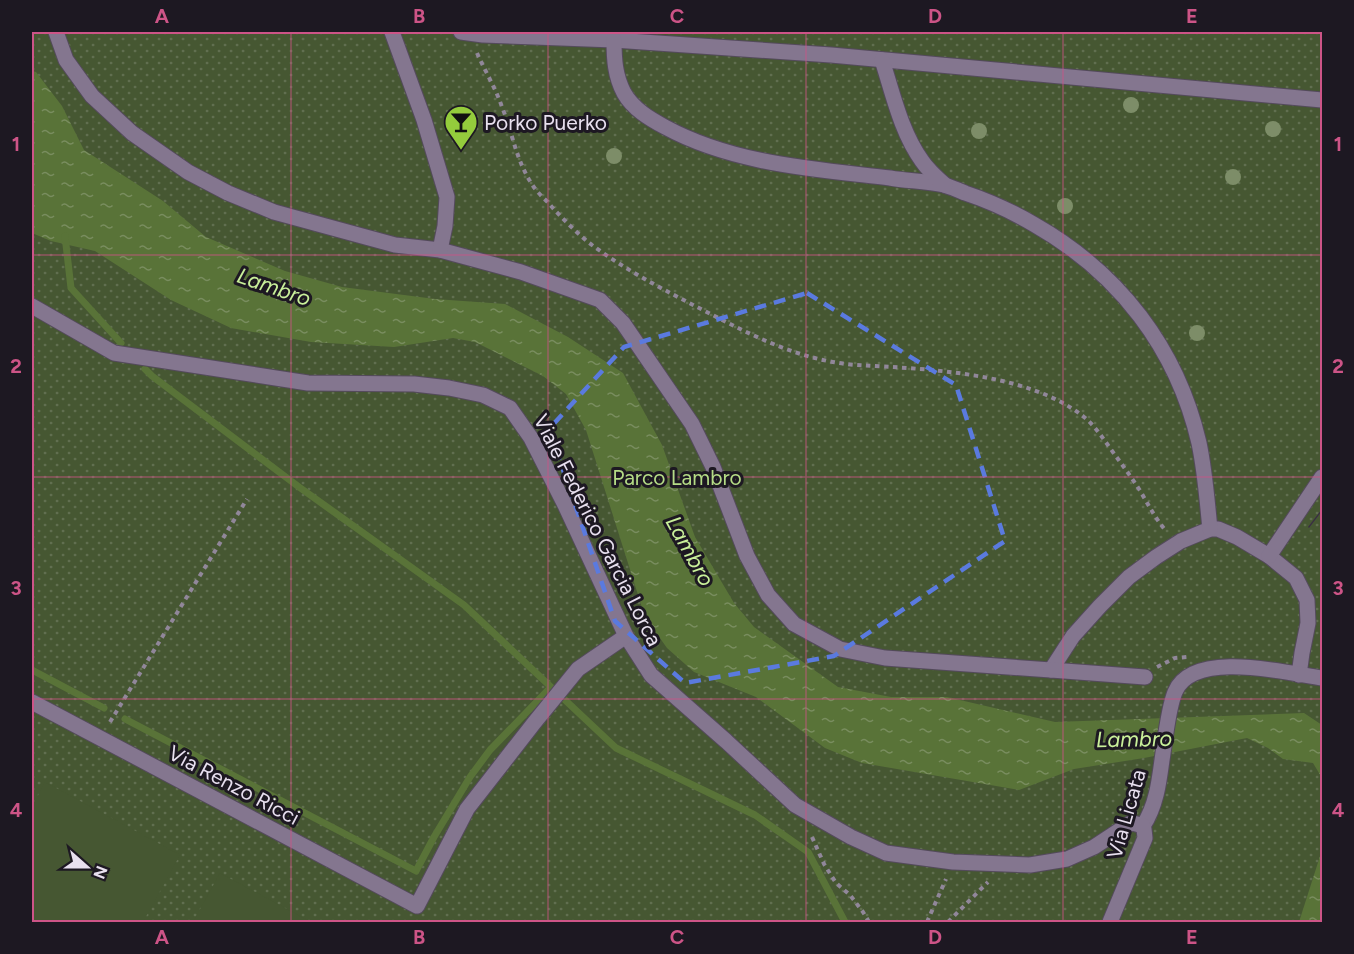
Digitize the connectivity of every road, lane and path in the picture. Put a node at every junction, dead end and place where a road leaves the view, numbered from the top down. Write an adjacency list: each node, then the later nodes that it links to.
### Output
1 (56, 32): 8 (street)
2 (392, 32): 8 (street)
3 (465, 32): 4 (street); 13 (path)
4 (614, 40): 5 (street); 7 (street)
5 (882, 60): 6 (street); 7 (street)
6 (1323, 100)
7 (945, 185): 12 (street)
8 (440, 250): 16 (street)
9 (32, 308): 15 (street, Viale Federico Garcia Lorca)
10 (1323, 477): 14 (street)
11 (246, 498): 21 (path)
12 (1210, 529): 13 (street); 14 (street)
13 (1181, 541): 16 (street)
14 (1269, 556): 17 (street)
15 (627, 636): 21 (street, Via Renzo Ricci); 22 (street, Viale Federico Garcia Lorca)
16 (1051, 670): 18 (street)
17 (1299, 675): 19 (street, Via Licata); 23 (street, Via Licata)
18 (1145, 677)
19 (1323, 678)
20 (32, 702): 21 (street, Via Renzo Ricci)
21 (100, 738)
22 (795, 805): 24 (street, Viale Federico Garcia Lorca); 26 (path)
23 (1143, 826): 25 (street, Viale Federico Garcia Lorca); 29 (street, Via Licata)
24 (953, 862): 25 (street, Viale Federico Garcia Lorca); 27 (path)
25 (1005, 865): 28 (path)
26 (869, 922)
27 (927, 922)
28 (948, 922)
29 (1110, 922)

